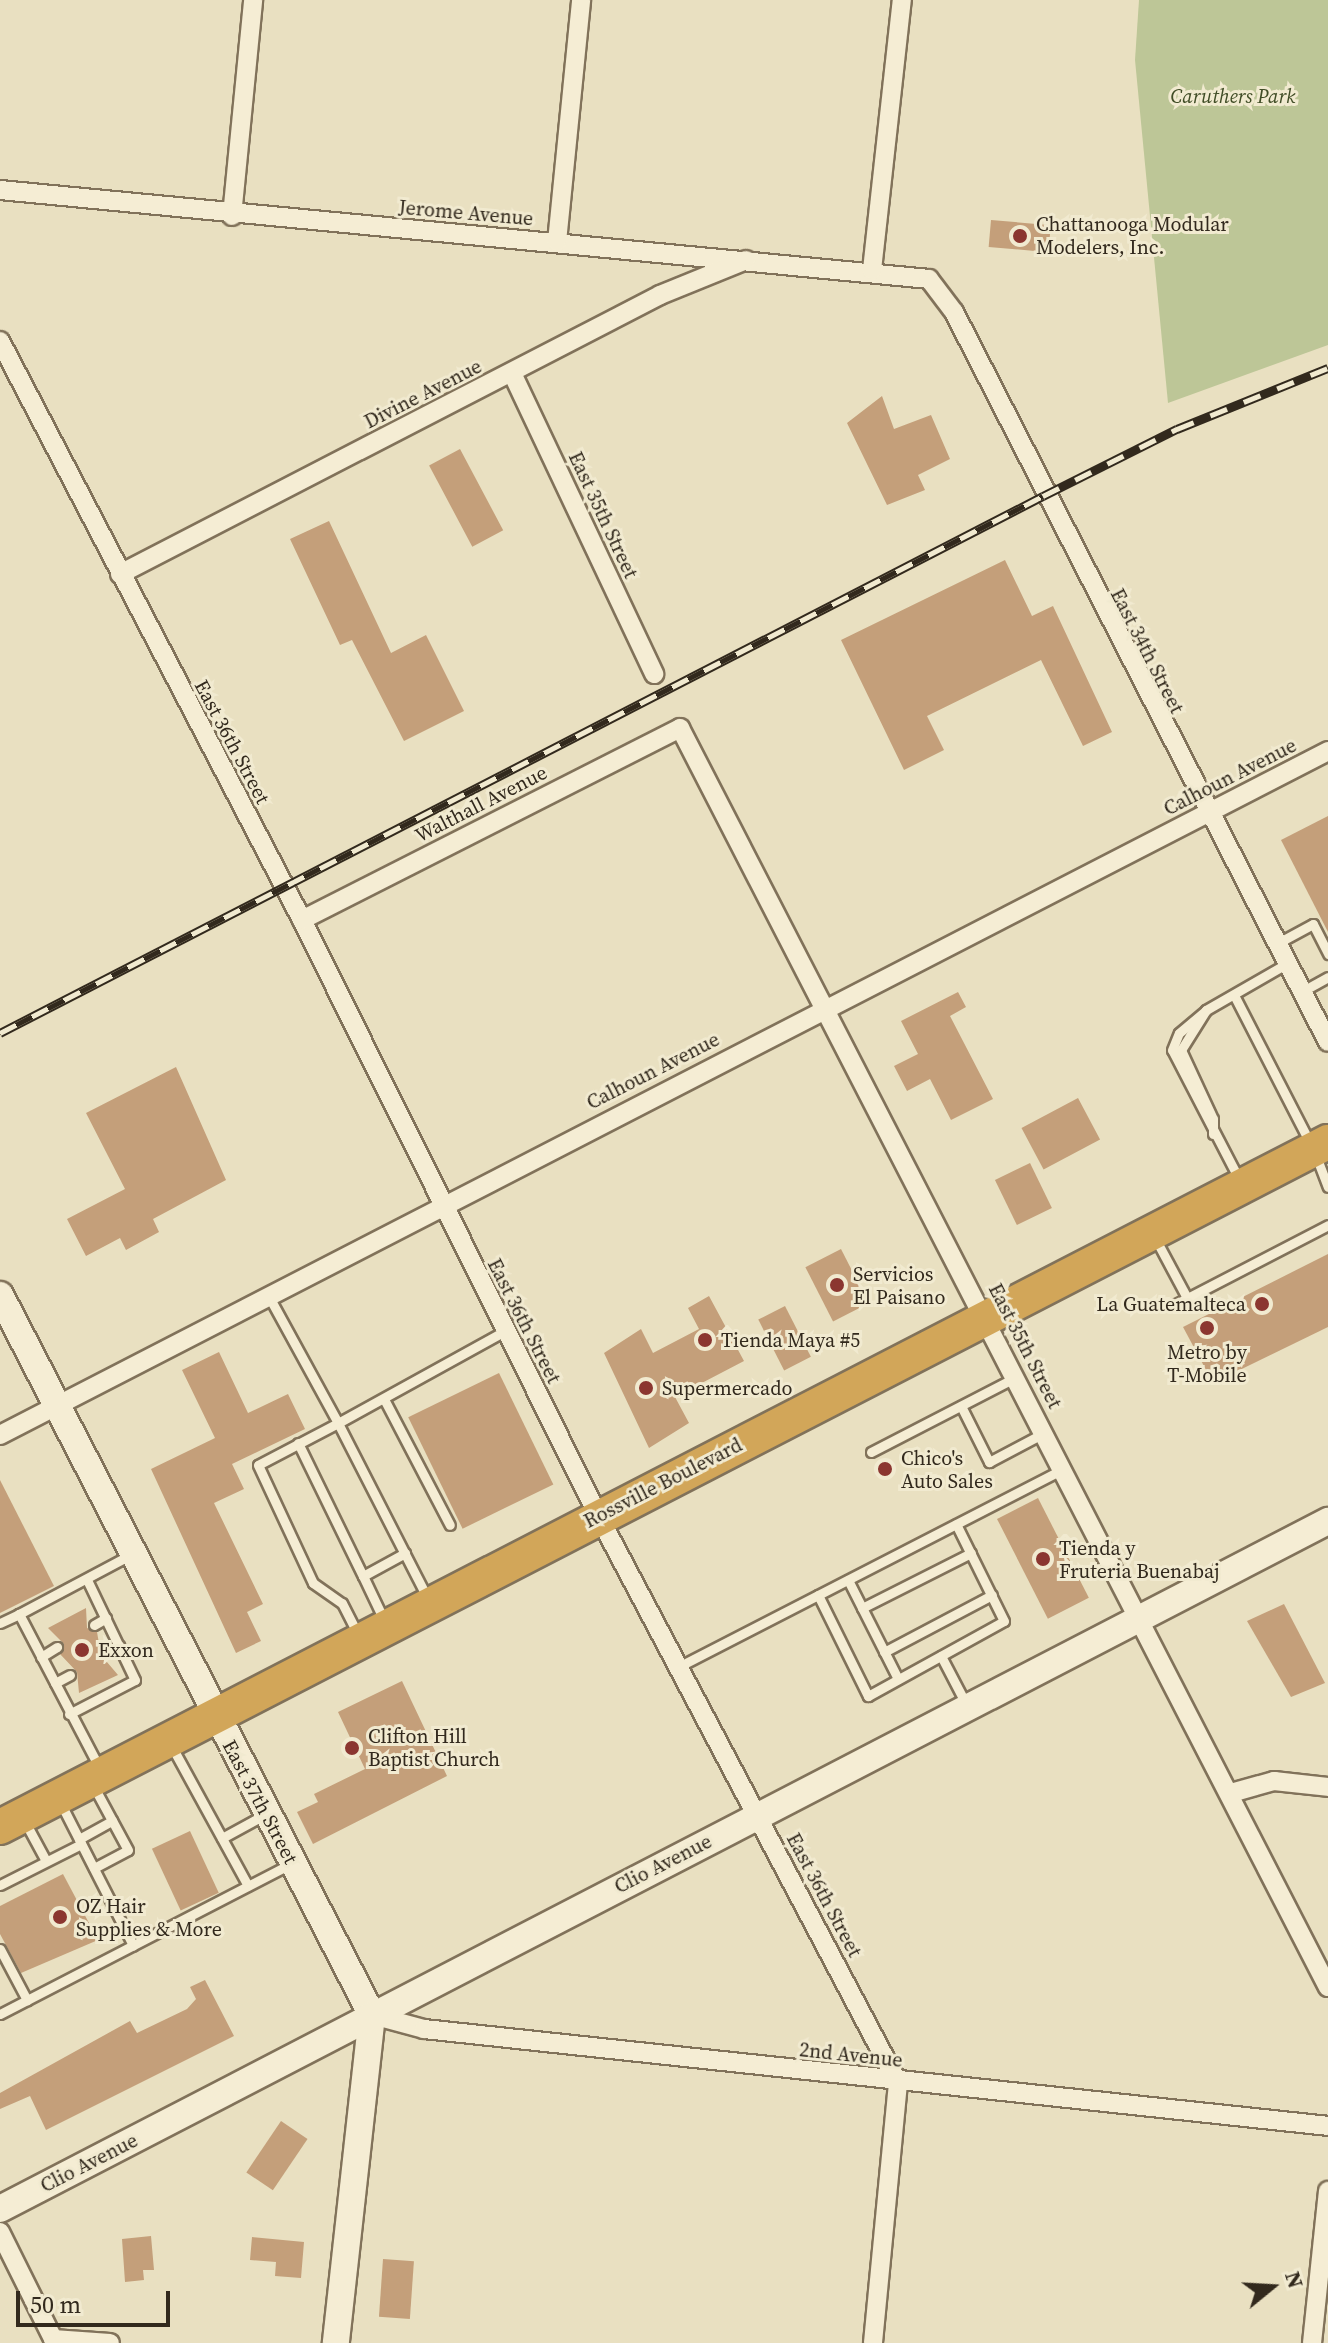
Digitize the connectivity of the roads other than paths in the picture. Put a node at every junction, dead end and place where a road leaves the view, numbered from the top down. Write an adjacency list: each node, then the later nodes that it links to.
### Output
1 (253, 0): 5 (street)
2 (581, 0): 6 (street)
3 (902, 0): 8 (street)
4 (0, 190): 5 (street, Jerome Avenue)
5 (232, 216): 6 (street, Jerome Avenue)
6 (557, 242): 7 (street, Jerome Avenue)
7 (748, 259): 8 (street, Jerome Avenue); 11 (street, Divine Avenue)
8 (872, 270): 9 (street, Jerome Avenue)
9 (929, 279): 16 (street, East 34th Street)
10 (0, 341): 12 (street, East 36th Street)
11 (512, 373): 12 (street, Divine Avenue); 13 (street, East 35th Street)
12 (120, 574): 17 (street, East 36th Street)
13 (654, 674)
14 (680, 728): 17 (street, Walthall Avenue); 24 (street, East 35th Street)
15 (1328, 751): 16 (street, Calhoun Avenue)
16 (1207, 813): 18 (street, East 34th Street); 24 (street, Calhoun Avenue)
17 (302, 920): 29 (street, East 36th Street)
18 (1276, 944): 19 (lane); 20 (street, East 34th Street)
19 (1328, 954)
20 (1286, 964): 22 (street, East 34th Street); 23 (lane)
21 (1328, 977): 22 (lane)
22 (1301, 992): 25 (street, East 34th Street)
23 (1234, 995): 26 (lane); 27 (lane)
24 (827, 1006): 29 (street, Calhoun Avenue); 36 (street, East 35th Street)
25 (1328, 1042)
26 (1321, 1145): 27 (highway, Rossville Boulevard); 28 (lane)
27 (1243, 1185): 31 (highway, Rossville Boulevard)
28 (1328, 1187)
29 (440, 1205): 33 (street, Calhoun Avenue); 37 (street, East 36th Street)
30 (1328, 1225): 34 (lane)
31 (1152, 1232): 34 (lane); 36 (highway, Rossville Boulevard)
32 (0, 1295): 40 (street, East 37th Street)
33 (268, 1295): 40 (street, Calhoun Avenue); 42 (lane)
34 (1187, 1298): 35 (lane)
35 (1172, 1306)
36 (985, 1318): 38 (street, East 35th Street); 48 (highway, Rossville Boulevard)
37 (505, 1331): 39 (lane); 48 (street, East 36th Street)
38 (1016, 1377): 41 (lane); 43 (street, East 35th Street)
39 (384, 1399): 42 (lane); 51 (lane)
40 (56, 1406): 44 (street, Calhoun Avenue); 54 (street, East 37th Street)
41 (961, 1406): 43 (lane); 46 (lane)
42 (338, 1423): 45 (lane); 52 (lane)
43 (1045, 1433): 47 (street, East 35th Street)
44 (0, 1435)
45 (298, 1443): 55 (lane); 67 (lane)
46 (871, 1452)
47 (1064, 1468): 50 (lane); 63 (street, East 35th Street)
48 (599, 1517): 60 (highway, Rossville Boulevard); 74 (street, East 36th Street)
49 (1328, 1521): 63 (street, Clio Avenue)
50 (956, 1524): 53 (lane); 57 (lane)
51 (450, 1525)
52 (405, 1553): 55 (lane); 60 (lane)
53 (971, 1553): 59 (lane); 61 (lane)
54 (132, 1554): 56 (lane); 80 (street, East 37th Street)
55 (363, 1576): 67 (lane)
56 (87, 1580): 62 (lane); 64 (lane)
57 (848, 1580): 58 (lane); 61 (lane)
58 (818, 1595): 74 (lane); 76 (lane)
59 (992, 1595): 71 (lane); 72 (lane)
60 (431, 1604): 67 (highway, Rossville Boulevard)
61 (862, 1608): 71 (lane)
62 (19, 1614): 65 (lane); 73 (lane)
63 (1141, 1616): 78 (street, Clio Avenue); 84 (street, East 35th Street)
64 (106, 1618): 66 (lane); 68 (lane)
65 (0, 1623)
66 (94, 1625)
67 (374, 1633): 80 (highway, Rossville Boulevard)
68 (119, 1646): 70 (lane); 79 (lane)
69 (57, 1647): 73 (lane)
70 (108, 1652)
71 (884, 1652): 76 (lane)
72 (941, 1656): 76 (lane); 78 (lane)
73 (41, 1657): 77 (lane)
74 (678, 1667): 87 (street, East 36th Street)
75 (70, 1675): 77 (lane)
76 (898, 1679)
77 (55, 1683): 79 (lane)
78 (967, 1706): 87 (street, Clio Avenue)
79 (69, 1714): 82 (lane)
80 (215, 1716): 81 (highway, Rossville Boulevard); 86 (street, East 37th Street)
81 (169, 1740): 82 (highway, Rossville Boulevard); 90 (lane)
82 (97, 1778): 85 (highway, Rossville Boulevard); 88 (lane)
83 (1328, 1787): 84 (street)
84 (1231, 1793): 99 (street, East 35th Street)
85 (57, 1798): 89 (highway, Rossville Boulevard); 91 (lane)
86 (266, 1814): 90 (lane); 93 (street, East 37th Street)
87 (757, 1815): 102 (street, Clio Avenue); 103 (street, East 36th Street)
88 (112, 1821): 91 (lane); 94 (lane)
89 (11, 1822): 92 (lane)
90 (222, 1838): 96 (lane)
91 (80, 1842): 92 (lane); 94 (lane)
92 (46, 1861): 95 (lane)
93 (292, 1863): 96 (lane); 102 (street, East 37th Street)
94 (94, 1868): 97 (lane)
95 (2, 1881)
96 (248, 1886): 97 (lane)
97 (133, 1945): 100 (lane)
98 (0, 1949): 100 (lane)
99 (1328, 1987)
100 (27, 2000): 101 (lane)
101 (1, 2010)
102 (372, 2015): 103 (street, 2nd Avenue); 106 (street, Clio Avenue); 109 (street)
103 (898, 2083): 104 (street, 2nd Avenue); 110 (street)
104 (1328, 2126)
105 (1328, 2191): 111 (street)
106 (0, 2209)
107 (0, 2232): 108 (street)
108 (110, 2343)
109 (336, 2343)
110 (873, 2343)
111 (1312, 2343)

